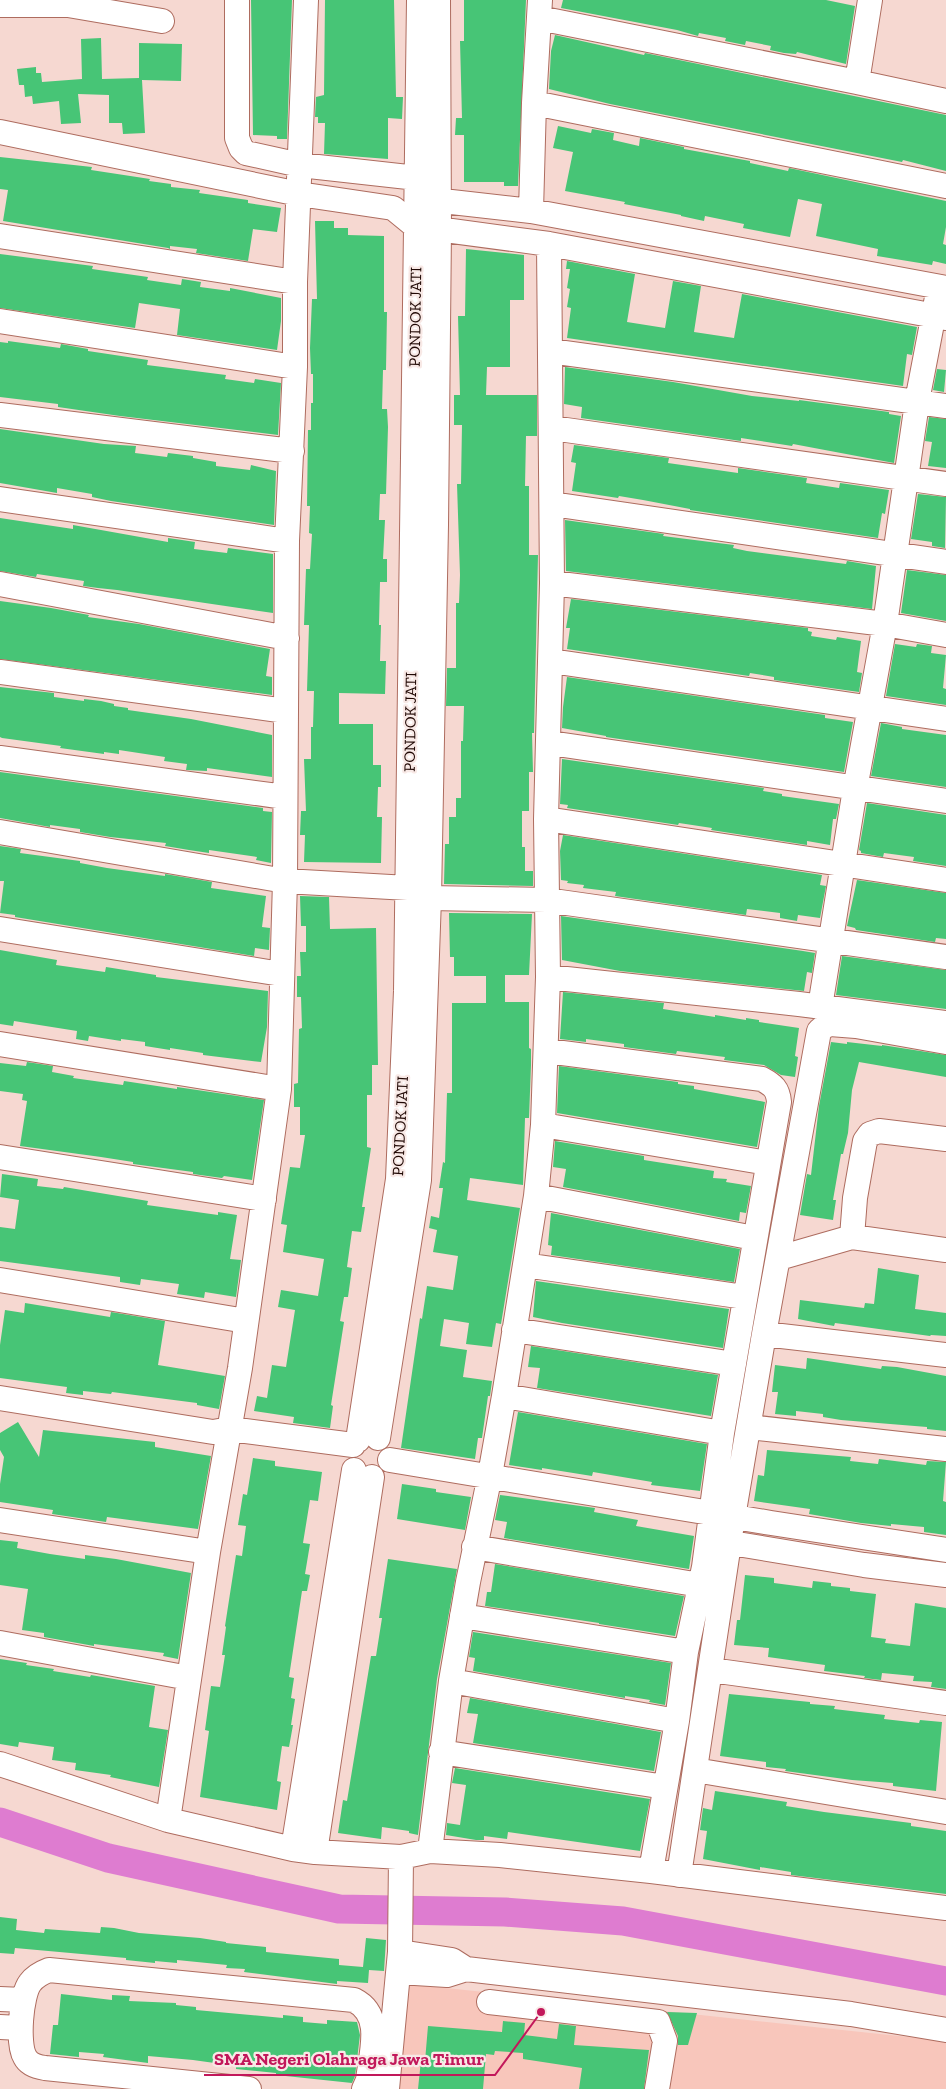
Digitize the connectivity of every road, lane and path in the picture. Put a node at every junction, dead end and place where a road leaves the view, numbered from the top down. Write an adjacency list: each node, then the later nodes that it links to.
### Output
1 (237, 0): 13 (street)
2 (306, 0): 13 (street)
3 (419, 0): 15 (street, PONDOK JATI)
4 (438, 0): 15 (street, PONDOK JATI)
5 (870, 0): 9 (street)
6 (0, 5): 8 (street)
7 (540, 9): 9 (street); 11 (street)
8 (162, 21)
9 (857, 82): 10 (street)
10 (946, 101)
11 (534, 103): 14 (street); 18 (street)
12 (0, 132): 16 (street)
13 (300, 165): 15 (street); 16 (street)
14 (946, 186)
15 (424, 192): 17 (street); 18 (street); 19 (street, PONDOK JATI); 20 (street, PONDOK JATI)
16 (300, 194): 17 (street); 23 (street)
17 (393, 208): 19 (street)
18 (531, 211): 24 (street)
19 (416, 226): 20 (street); 61 (street, PONDOK JATI)
20 (439, 229): 22 (street); 61 (street, PONDOK JATI)
21 (0, 236): 23 (street)
22 (549, 244): 25 (street); 27 (street)
23 (295, 282): 28 (street)
24 (942, 288): 25 (street)
25 (939, 316): 29 (street)
26 (0, 321): 28 (street)
27 (550, 351): 29 (street); 32 (street)
28 (295, 367): 33 (street)
29 (918, 402): 30 (street); 34 (street)
30 (946, 406)
31 (0, 415): 33 (street)
32 (552, 428): 34 (street); 37 (street)
33 (292, 452): 38 (street)
34 (907, 479): 35 (street); 39 (street)
35 (946, 484)
36 (0, 498): 38 (street)
37 (552, 504): 39 (street); 41 (street)
38 (288, 541): 45 (street)
39 (896, 555): 40 (street); 43 (street)
40 (946, 562)
41 (552, 583): 43 (street); 46 (street)
42 (0, 584): 45 (street)
43 (885, 624): 44 (street); 48 (street)
44 (946, 635)
45 (286, 638): 49 (street)
46 (551, 661): 48 (street); 51 (street)
47 (0, 672): 49 (street)
48 (869, 708): 50 (street); 53 (street)
49 (286, 712): 54 (street)
50 (946, 719)
51 (550, 743): 53 (street); 56 (street)
52 (0, 758): 54 (street)
53 (855, 789): 55 (street); 58 (street)
54 (284, 797): 60 (street)
55 (946, 801)
56 (546, 819): 58 (street); 62 (street)
57 (0, 832): 60 (street)
58 (844, 863): 59 (street); 64 (street)
59 (946, 880)
60 (285, 881): 61 (street); 66 (street)
61 (419, 893): 62 (street); 98 (street, PONDOK JATI)
62 (546, 900): 64 (street); 67 (street)
63 (0, 930): 66 (street)
64 (832, 940): 65 (street); 68 (street)
65 (946, 957)
66 (281, 974): 73 (street)
67 (548, 977): 68 (street); 72 (street)
68 (820, 1007): 69 (street)
69 (946, 1023)
70 (946, 1042): 83 (street)
71 (0, 1044): 73 (street)
72 (547, 1051): 74 (street); 77 (street)
73 (279, 1089): 79 (street)
74 (543, 1125): 77 (street); 78 (street)
75 (946, 1139): 80 (street)
76 (0, 1157): 79 (street)
77 (768, 1163): 81 (street)
78 (536, 1196): 81 (street); 84 (street)
79 (264, 1198): 87 (street)
80 (852, 1237): 82 (street); 83 (street)
81 (754, 1238): 86 (street)
82 (946, 1250)
83 (779, 1258): 89 (street)
84 (525, 1265): 86 (street); 88 (street)
85 (0, 1280): 87 (street)
86 (745, 1296): 91 (street)
87 (246, 1321): 96 (street)
88 (514, 1330): 91 (street); 92 (street)
89 (764, 1334): 90 (street); 94 (street)
90 (946, 1355)
91 (734, 1364): 95 (street)
92 (504, 1396): 95 (street); 99 (street)
93 (0, 1398): 96 (street)
94 (749, 1427): 97 (street); 100 (street)
95 (722, 1433): 100 (street)
96 (223, 1435): 98 (street); 105 (street)
97 (946, 1449)
98 (361, 1454): 99 (street); 122 (street, PONDOK JATI)
99 (490, 1475): 100 (street); 103 (street)
100 (722, 1515): 102 (street); 104 (street)
101 (0, 1520): 105 (street)
102 (718, 1541): 106 (street); 107 (street); 111 (street)
103 (474, 1547): 107 (street); 108 (street)
104 (946, 1550)
105 (208, 1552): 112 (street)
106 (946, 1575)
107 (700, 1585): 110 (street)
108 (462, 1616): 110 (street); 113 (street)
109 (0, 1643): 112 (street)
110 (686, 1652): 115 (street)
111 (711, 1670): 114 (street); 118 (street)
112 (189, 1678): 121 (street)
113 (451, 1681): 115 (street); 116 (street)
114 (946, 1703)
115 (677, 1721): 119 (street)
116 (441, 1752): 119 (street); 123 (street)
117 (0, 1764): 121 (street)
118 (695, 1770): 120 (street); 126 (street)
119 (665, 1787): 125 (street)
120 (946, 1812)
121 (168, 1820): 122 (street)
122 (304, 1850): 124 (street)
123 (430, 1851): 124 (street); 125 (street)
124 (401, 1857): 128 (street)
125 (651, 1871): 126 (street)
126 (679, 1875): 127 (street)
127 (946, 1908)
128 (400, 1954): 129 (street); 138 (street)
129 (661, 1992): 133 (street); 135 (street)
130 (0, 1998): 131 (street)
131 (23, 2000): 134 (street); 137 (street)
132 (488, 2002): 133 (street)
133 (658, 2022): 139 (street)
134 (10, 2028): 136 (street)
135 (946, 2030)
136 (249, 2089)
137 (364, 2089)
138 (387, 2089)
139 (657, 2089)

